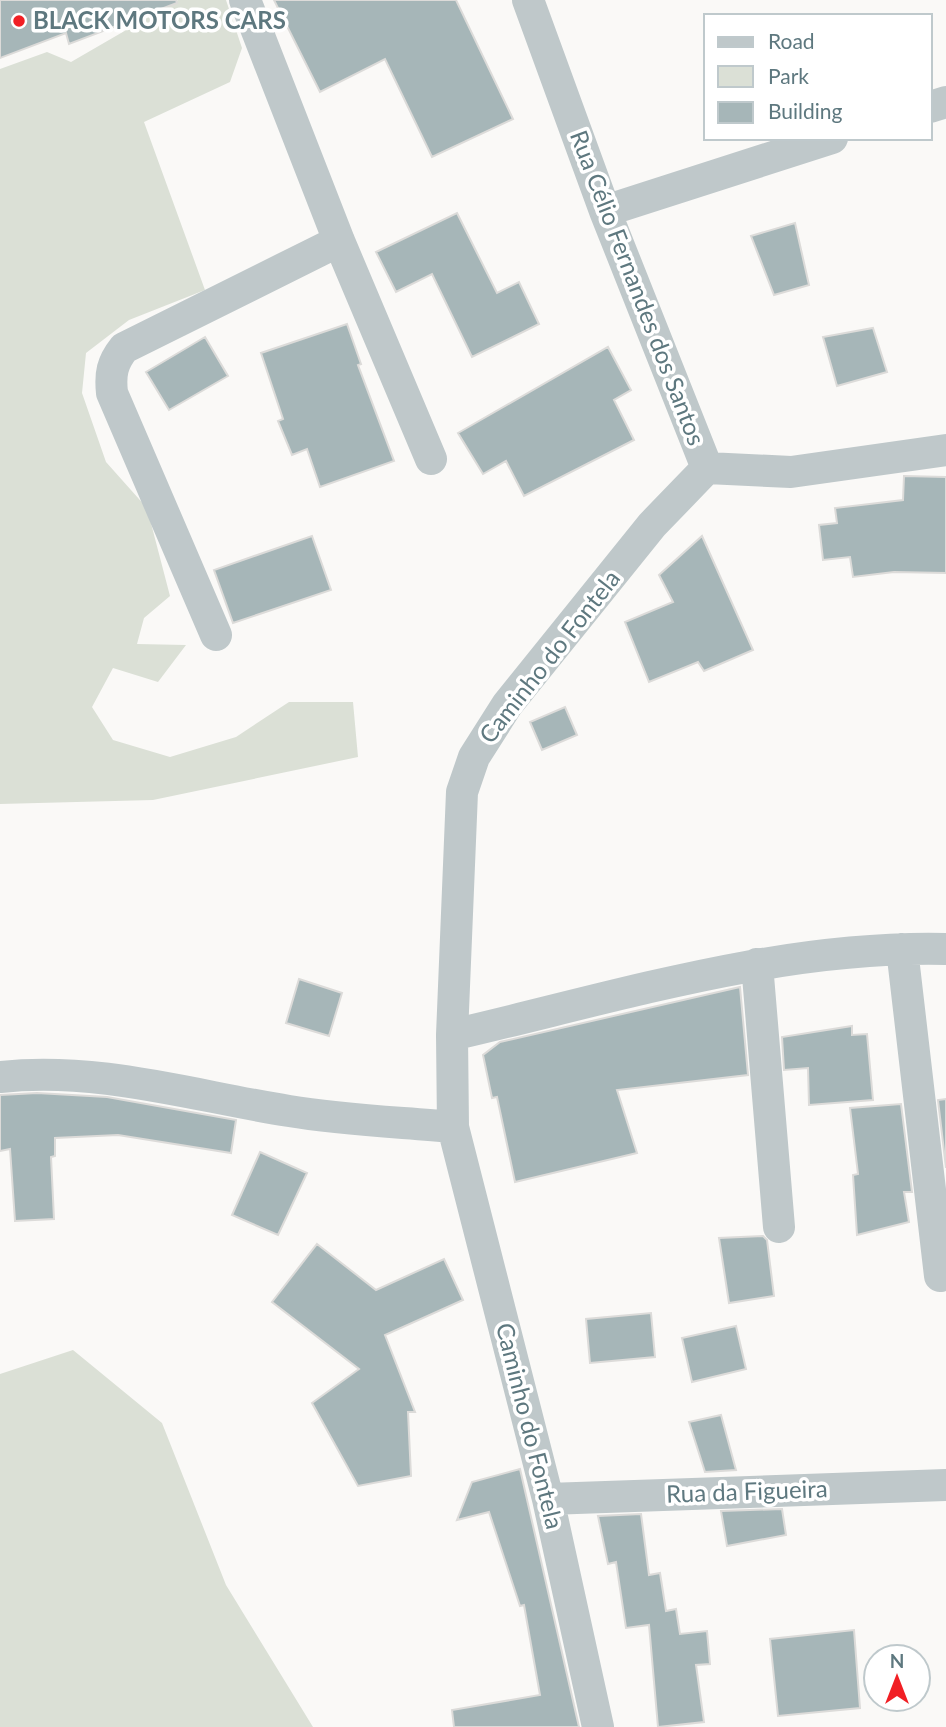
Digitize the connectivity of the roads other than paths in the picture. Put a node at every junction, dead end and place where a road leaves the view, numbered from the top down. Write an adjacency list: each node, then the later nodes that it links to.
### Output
1 (245, 0): 5 (street)
2 (528, 0): 4 (street, Rua Célio Fernandes dos Santos)
3 (826, 140): 4 (street)
4 (605, 211): 8 (street, Rua Célio Fernandes dos Santos)
5 (340, 241): 7 (street); 9 (street)
6 (946, 450): 8 (street, Rua Célio Fernandes dos Santos)
7 (431, 459)
8 (707, 468): 13 (street, Caminho do Fontela)
9 (216, 635)
10 (902, 949): 11 (street); 12 (street); 17 (street)
11 (946, 949)
12 (757, 964): 13 (street); 16 (street)
13 (452, 1035): 15 (street, Caminho do Fontela)
14 (0, 1077): 15 (street)
15 (453, 1127): 19 (street, Caminho do Fontela)
16 (779, 1227)
17 (940, 1276)
18 (946, 1485): 19 (street, Rua da Figueira)
19 (548, 1499): 20 (street, Caminho do Fontela)
20 (598, 1727)

